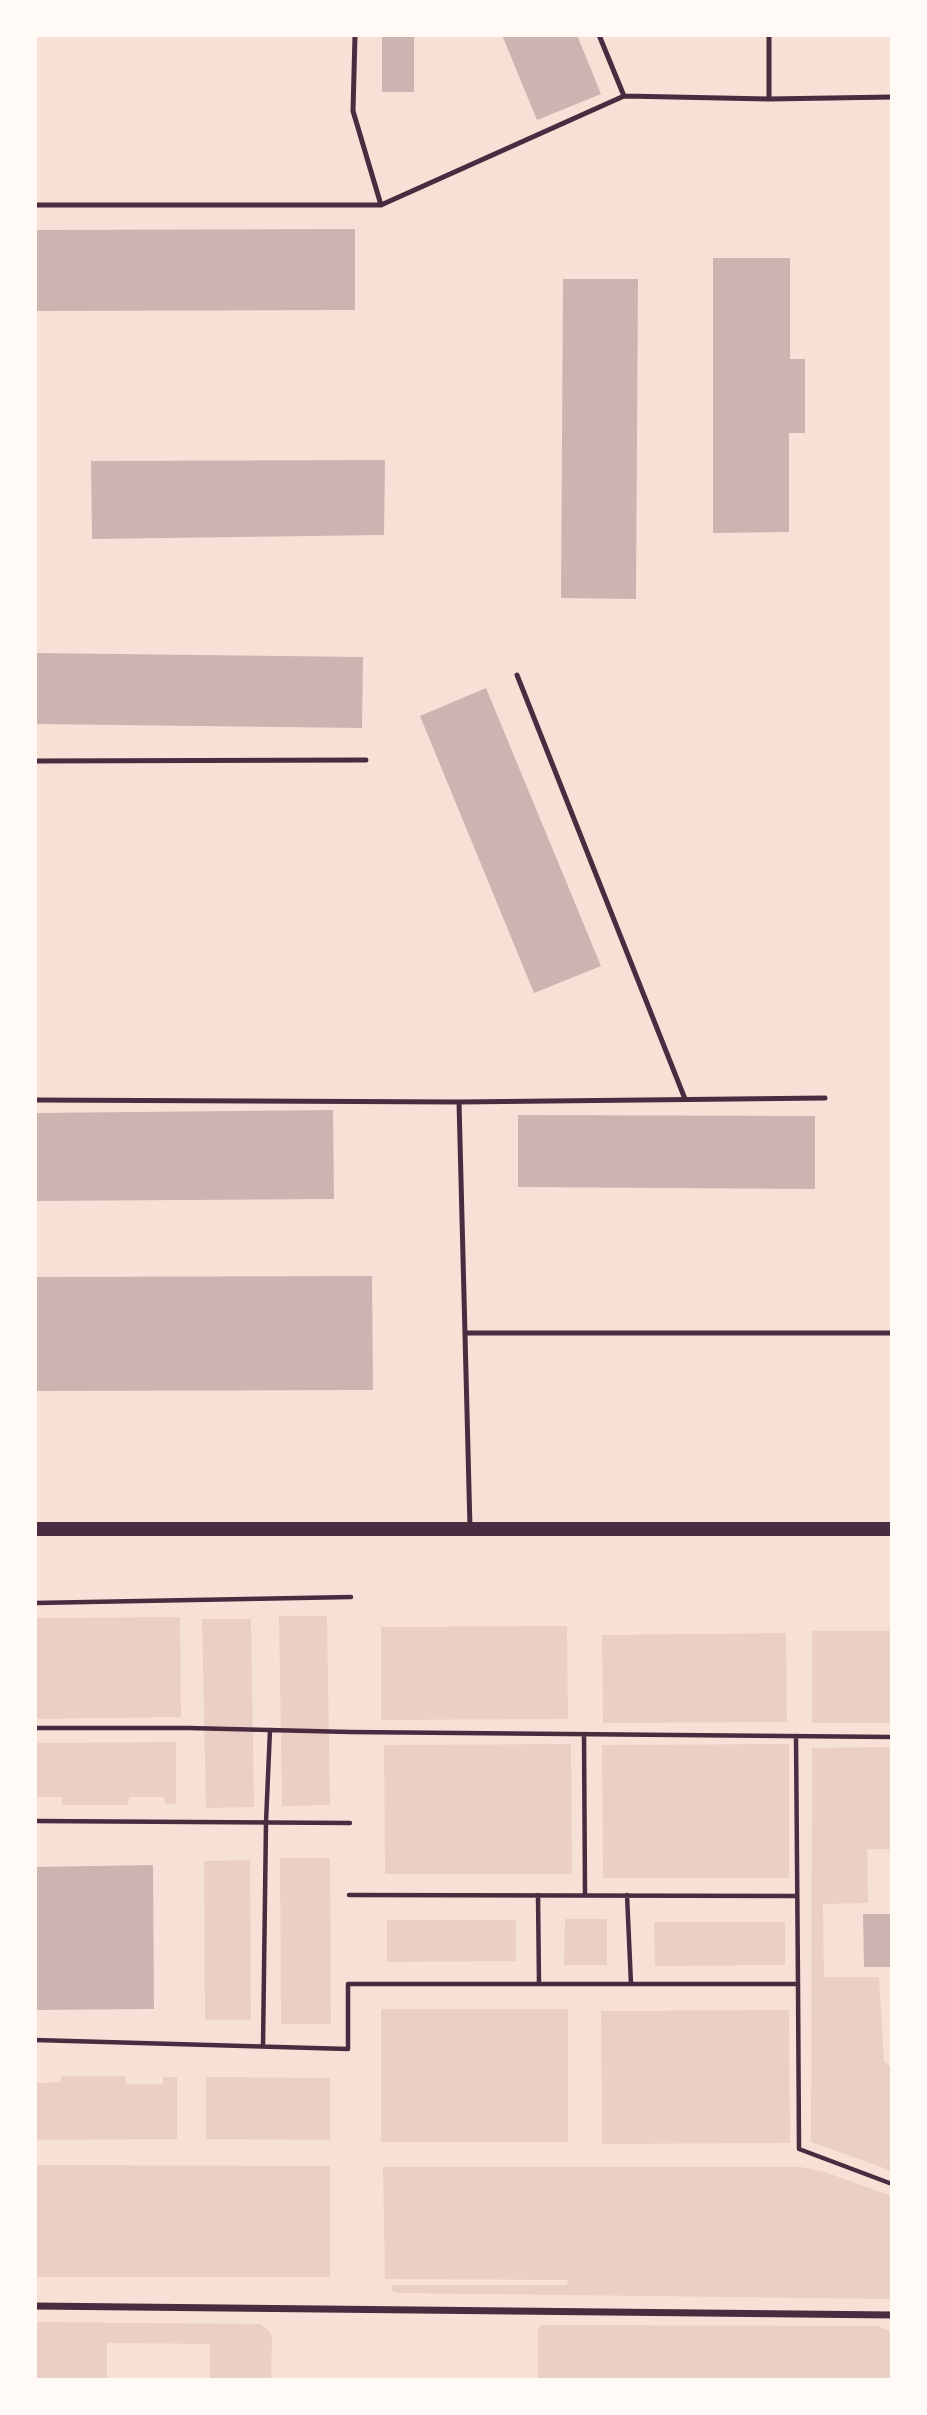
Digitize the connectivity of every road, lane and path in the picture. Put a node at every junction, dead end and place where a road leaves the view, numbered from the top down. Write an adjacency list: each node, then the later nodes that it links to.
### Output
1 (355, 35): 8 (lane)
2 (599, 35): 4 (lane)
3 (769, 35): 6 (lane)
4 (624, 96): 6 (lane); 8 (lane)
5 (892, 97): 6 (lane)
6 (769, 99)
7 (35, 205): 8 (lane)
8 (382, 205)
9 (517, 675): 13 (lane)
10 (366, 760): 11 (lane)
11 (35, 761)
12 (825, 1098): 13 (lane)
13 (685, 1099): 15 (lane)
14 (35, 1100): 15 (lane)
15 (459, 1102): 16 (lane)
16 (465, 1333): 17 (lane); 18 (lane)
17 (892, 1333)
18 (470, 1528): 19 (main road); 20 (main road)
19 (892, 1529)
20 (35, 1530)
21 (351, 1597): 22 (path)
22 (35, 1603)
23 (35, 1728): 24 (path)
24 (270, 1730): 25 (path); 29 (path)
25 (584, 1734): 26 (path); 33 (path)
26 (796, 1736): 27 (path); 35 (path)
27 (892, 1737)
28 (35, 1821): 29 (path)
29 (266, 1822): 30 (path); 40 (path)
30 (350, 1823)
31 (349, 1895): 32 (path)
32 (538, 1895): 33 (path); 36 (path)
33 (584, 1895): 34 (path)
34 (627, 1895): 35 (path); 37 (path)
35 (797, 1896): 38 (path)
36 (539, 1983): 37 (path); 40 (path)
37 (631, 1984): 38 (path)
38 (798, 1984): 41 (path)
39 (35, 2039): 40 (path)
40 (263, 2046)
41 (892, 2184)
42 (35, 2306): 43 (street)
43 (892, 2315)

